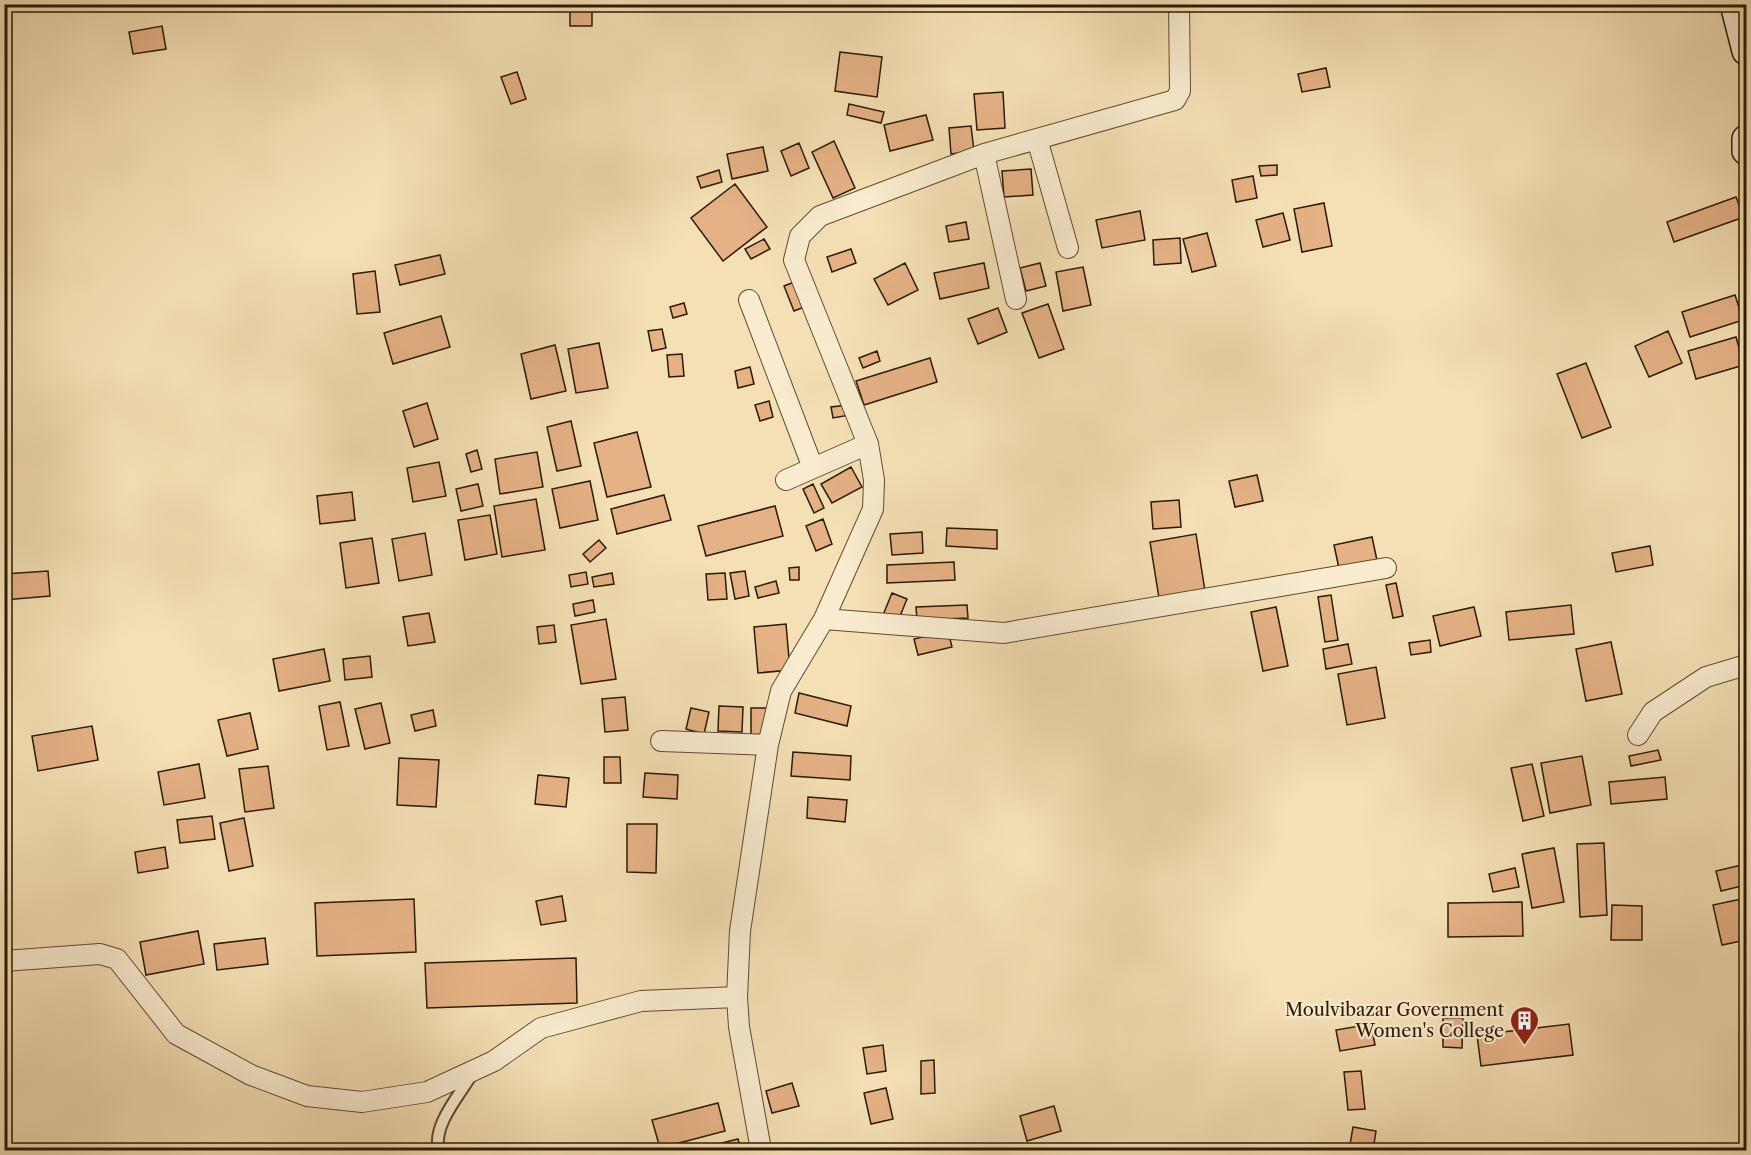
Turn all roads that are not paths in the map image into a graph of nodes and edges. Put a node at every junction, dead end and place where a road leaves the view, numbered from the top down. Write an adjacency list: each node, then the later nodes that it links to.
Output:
1 (1179, 4): 4 (street)
2 (1734, 4): 3 (street)
3 (1746, 51)
4 (1037, 139): 7 (street); 8 (street)
5 (1746, 139): 6 (street)
6 (1746, 151)
7 (984, 154): 9 (street); 11 (street)
8 (1068, 248)
9 (1016, 299)
10 (748, 300): 12 (street)
11 (868, 444): 12 (street); 15 (street)
12 (813, 468): 13 (street)
13 (786, 480)
14 (1386, 568): 15 (street)
15 (824, 619): 19 (street)
16 (1746, 665): 17 (street)
17 (1638, 735)
18 (661, 741): 19 (street)
19 (768, 745): 21 (street)
20 (4, 961): 22 (street)
21 (736, 997): 22 (street); 24 (street)
22 (475, 1069): 23 (lane)
23 (439, 1150)
24 (761, 1150)

